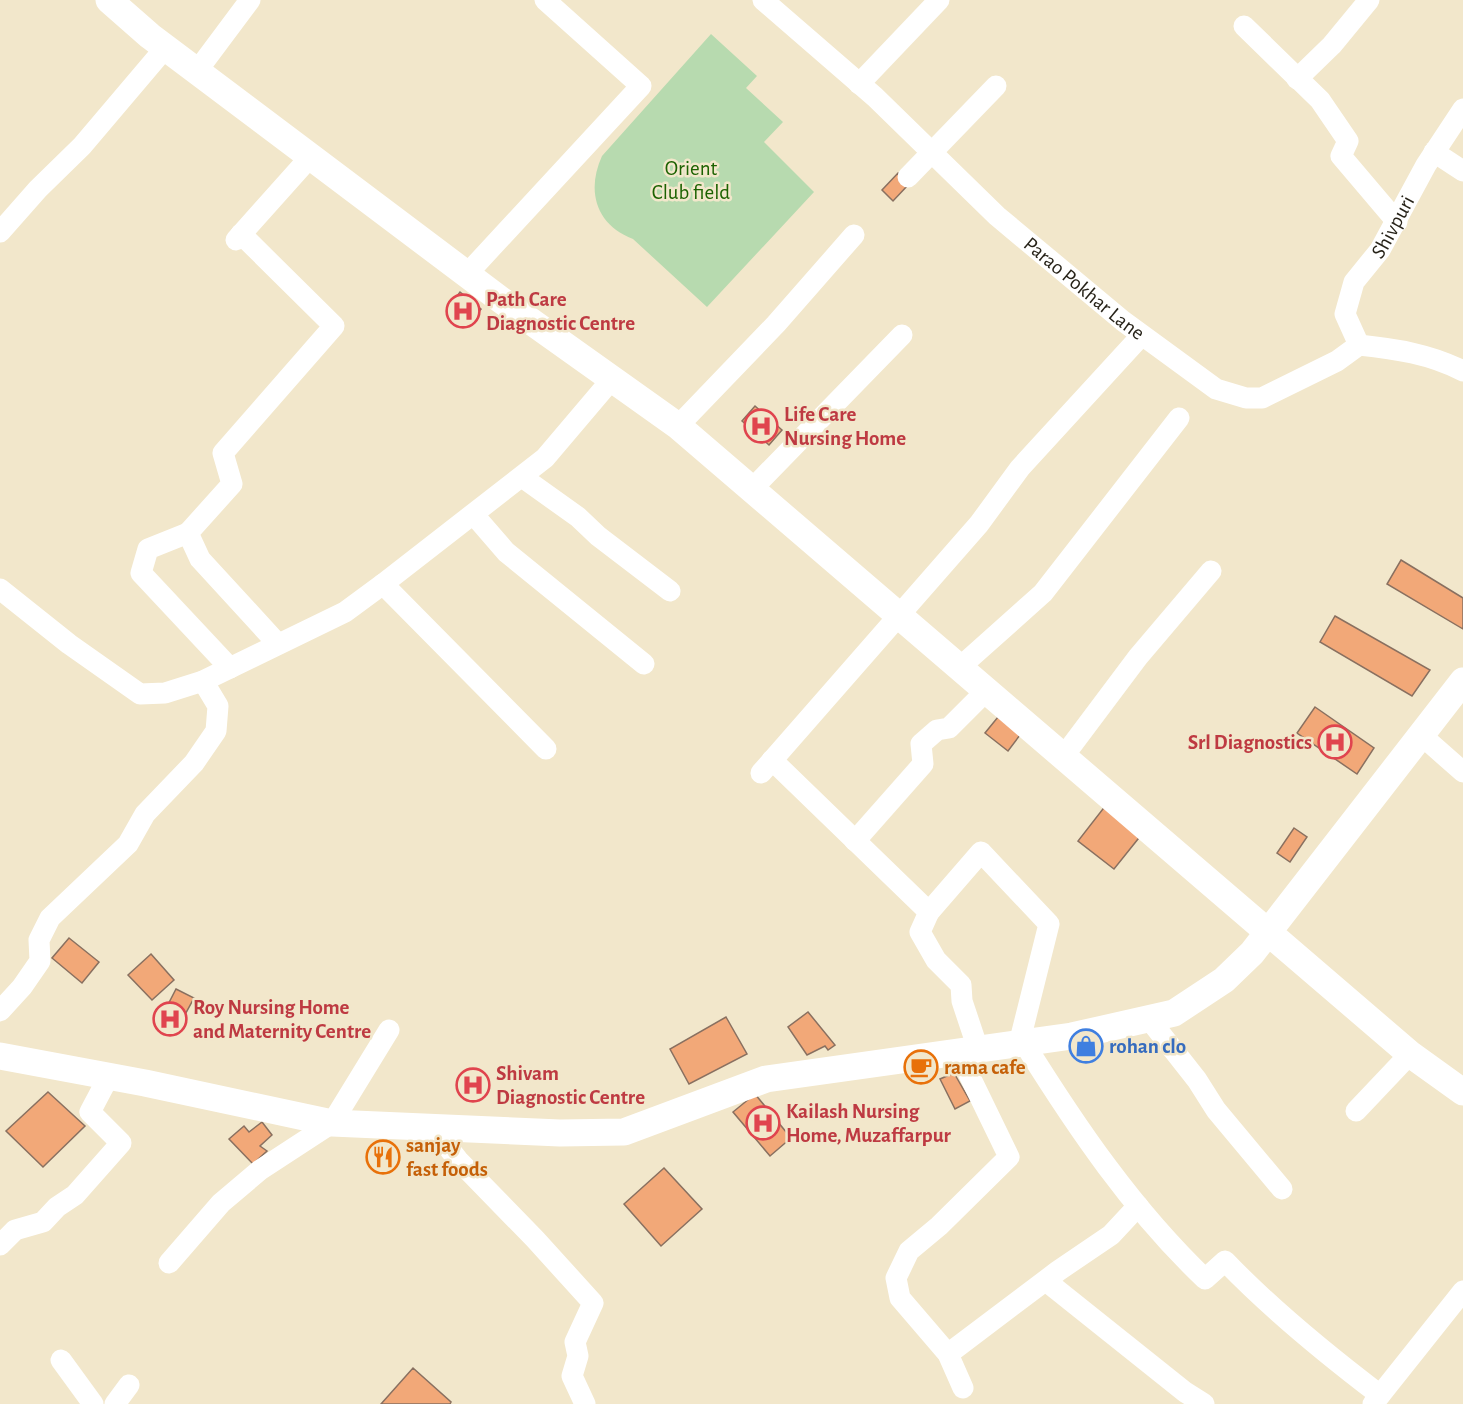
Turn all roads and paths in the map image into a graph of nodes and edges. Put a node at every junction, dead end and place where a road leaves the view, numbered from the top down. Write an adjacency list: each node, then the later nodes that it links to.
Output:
1 (95, 0): 10 (street)
2 (110, 0): 10 (main road)
3 (128, 0): 10 (street)
4 (250, 0): 10 (street)
5 (544, 0): 23 (street)
6 (763, 0): 12 (street, Parao Pokhar Lane)
7 (939, 0): 12 (street)
8 (1369, 0): 11 (street)
9 (1244, 26): 11 (street)
10 (179, 61): 17 (main road); 21 (street)
11 (1297, 79): 20 (street)
12 (859, 84): 15 (street, Parao Pokhar Lane)
13 (996, 86): 15 (street)
14 (1463, 109): 16 (street, Shivpuri)
15 (930, 152): 19 (street); 25 (street, Parao Pokhar Lane)
16 (1434, 152): 18 (street); 20 (street, Shivpuri)
17 (311, 156): 23 (main road); 34 (street)
18 (1463, 171)
19 (908, 177)
20 (1397, 222): 26 (street, Shivpuri)
21 (0, 232)
22 (854, 236): 30 (street)
23 (467, 274): 28 (main road)
24 (902, 335): 32 (street)
25 (1141, 336): 26 (street, Parao Pokhar Lane); 39 (street)
26 (1359, 345): 27 (street)
27 (1463, 371)
28 (612, 379): 30 (main road); 31 (street)
29 (1179, 418): 43 (street)
30 (678, 426): 32 (main road)
31 (522, 477): 33 (street); 38 (street)
32 (751, 490): 39 (main road)
33 (474, 515): 36 (street); 41 (street)
34 (188, 533): 40 (street); 42 (street)
35 (1211, 571): 49 (street)
36 (383, 584): 40 (street); 48 (street)
37 (0, 589): 44 (street)
38 (670, 591)
39 (898, 616): 43 (main road); 51 (street)
40 (278, 644): 42 (street)
41 (644, 664)
42 (230, 668): 44 (street)
43 (959, 668): 46 (main road)
44 (203, 681): 54 (street)
45 (1463, 681): 47 (main road)
46 (986, 691): 49 (main road); 51 (street)
47 (1420, 734): 50 (street); 53 (main road)
48 (546, 749)
49 (1063, 757): 53 (main road)
50 (1463, 772)
51 (855, 841): 52 (street)
52 (928, 912): 57 (street); 58 (street)
53 (1268, 933): 55 (main road); 59 (main road)
54 (0, 1011)
55 (1149, 1019): 57 (main road); 66 (street)
56 (389, 1030): 64 (street)
57 (1022, 1043): 58 (main road); 67 (street)
58 (968, 1051): 65 (main road); 72 (street)
59 (1410, 1054): 62 (main road); 63 (street)
60 (0, 1056): 61 (main road)
61 (109, 1076): 64 (main road); 68 (street)
62 (1463, 1092)
63 (1356, 1111)
64 (332, 1123): 65 (main road); 69 (street)
65 (433, 1128): 79 (street)
66 (1282, 1189)
67 (1138, 1206): 70 (street); 76 (street)
68 (0, 1245)
69 (169, 1263)
70 (1046, 1281): 72 (street); 80 (street)
71 (1463, 1291): 76 (street)
72 (948, 1354): 75 (street)
73 (61, 1360): 77 (street)
74 (129, 1385): 78 (street)
75 (963, 1388)
76 (1376, 1400)
77 (93, 1404)
78 (115, 1404)
79 (585, 1404)
80 (1204, 1404)

